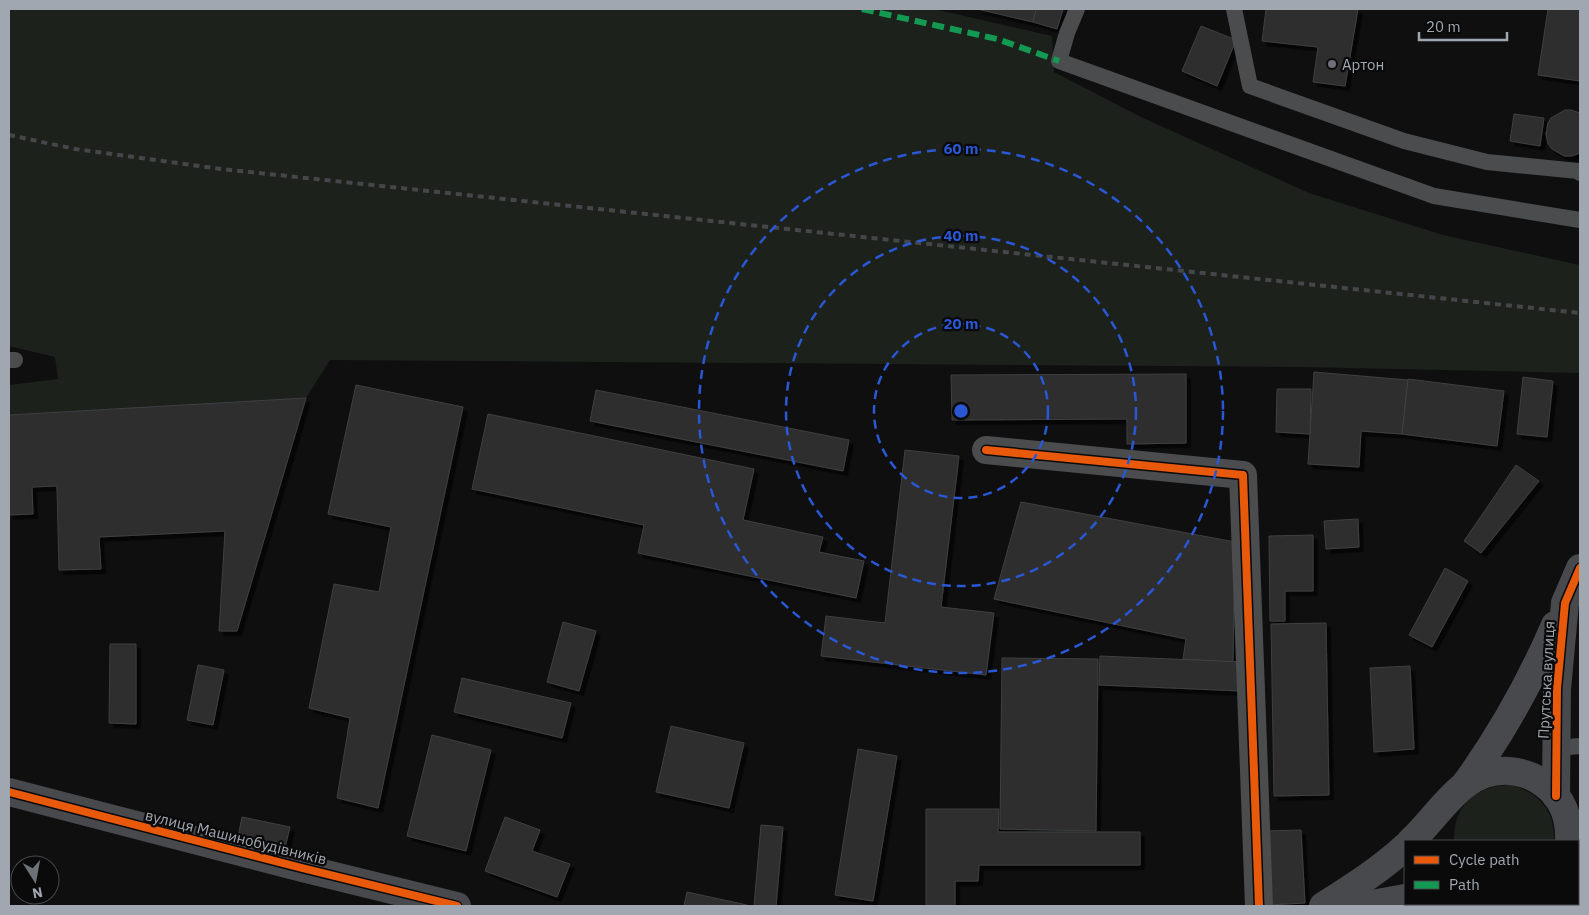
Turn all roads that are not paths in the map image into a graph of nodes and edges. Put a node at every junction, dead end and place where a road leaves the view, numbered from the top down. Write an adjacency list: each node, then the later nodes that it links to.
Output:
1 (1077, 9): 4 (lane)
2 (1234, 9): 3 (lane)
3 (1580, 172)
4 (1580, 220)
5 (986, 450): 18 (street)
6 (1580, 568): 7 (street, Прутська вулиця)
7 (1565, 603): 8 (street, Прутська вулиця); 9 (street)
8 (1568, 747): 11 (street, Прутська вулиця)
9 (1460, 789): 11 (street); 12 (street); 13 (street)
10 (9, 792): 17 (street, вулиця Машинобудівників)
11 (1565, 802): 14 (street)
12 (1412, 840)
13 (1439, 840)
14 (1569, 840)
15 (1404, 848): 19 (street)
16 (1404, 898): 20 (street)
17 (457, 906)
18 (1258, 906)
19 (1323, 906)
20 (1361, 906)

